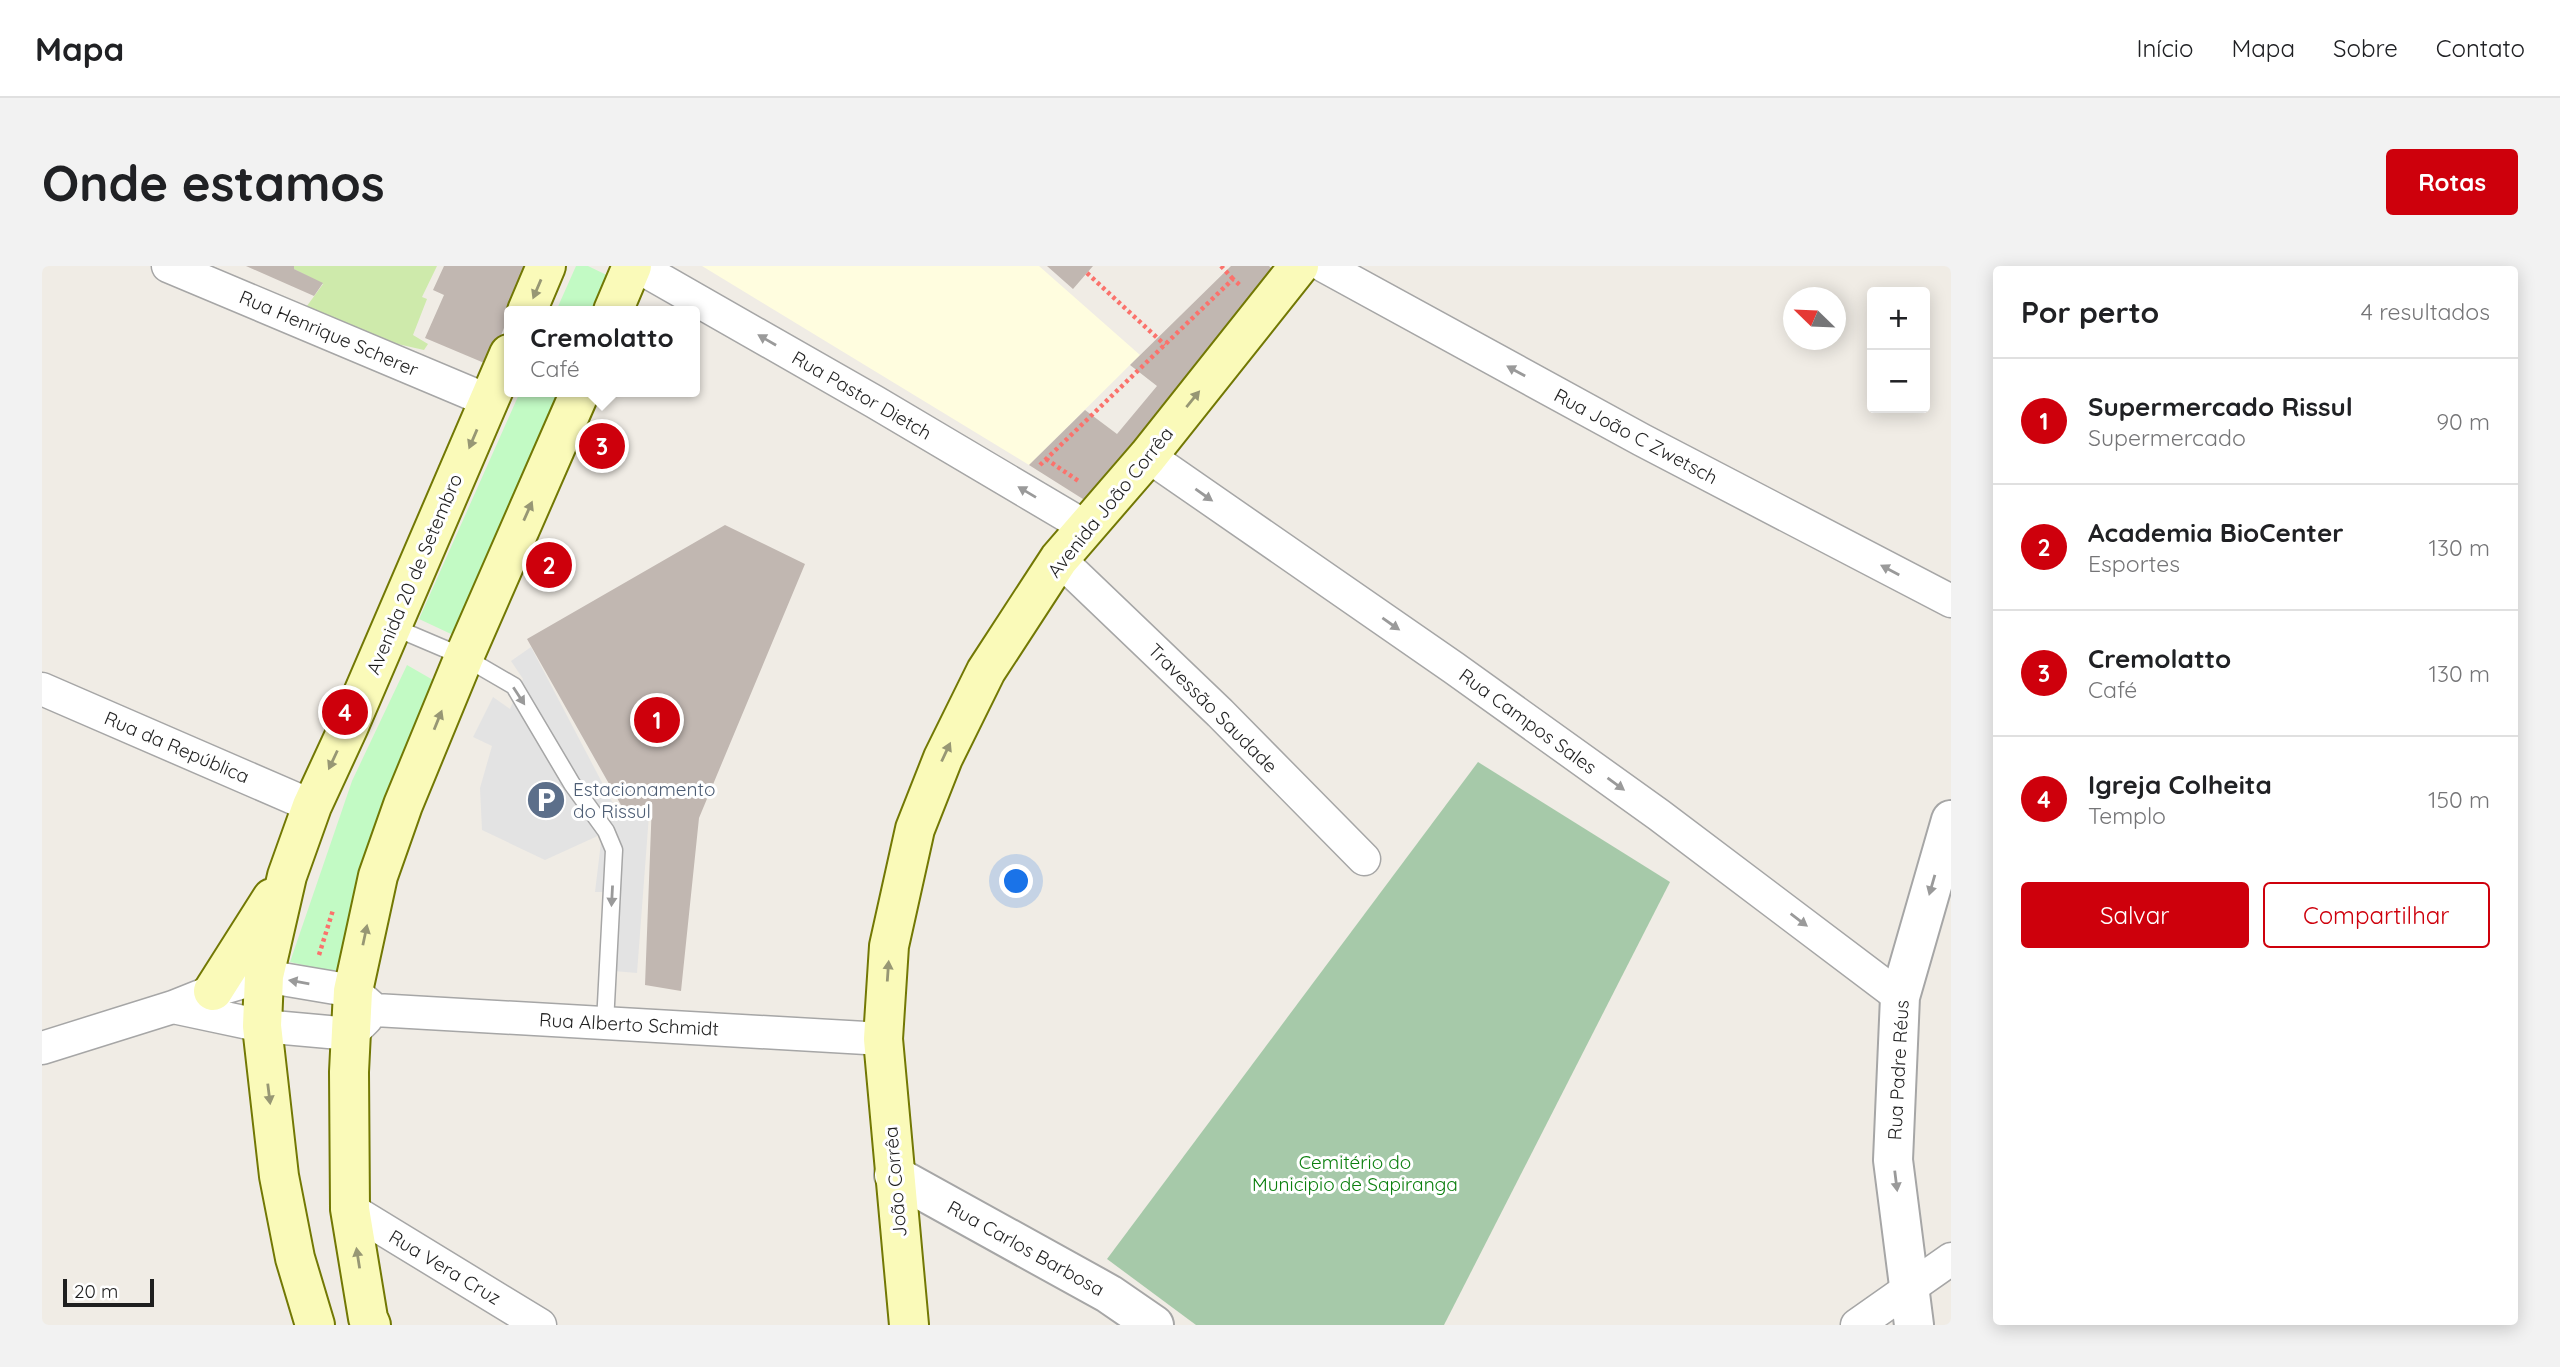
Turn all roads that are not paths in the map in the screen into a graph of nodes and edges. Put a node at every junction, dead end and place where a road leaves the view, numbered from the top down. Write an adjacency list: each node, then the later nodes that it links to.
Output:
1 (168, 266): 10 (street, Rua Henrique Scherer)
2 (546, 266): 6 (main road, one-way to 6)
3 (634, 266): 7 (main road); 12 (street, Rua Pastor Dietch, one-way to 3)
4 (1299, 266): 11 (main road, Avenida João Corrêa, one-way to 4)
5 (1324, 266): 14 (street, Rua João C Zwetsch, one-way to 5)
6 (529, 306)
7 (615, 306)
8 (504, 366): 10 (main road, Avenida 20 de Setembro)
9 (578, 397): 16 (main road, one-way to 9)
10 (489, 401): 15 (main road, Avenida 20 de Setembro, one-way to 15)
11 (1147, 456): 12 (main road, Avenida João Corrêa); 24 (street, Rua Campos Sales, one-way to 24)
12 (1097, 513): 13 (main road, Avenida João Corrêa)
13 (1059, 559): 20 (street, Travessão Saudade); 29 (main road, Avenida João Corrêa, one-way to 13)
14 (1951, 601)
15 (391, 626): 16 (lane); 18 (main road, Avenida 20 de Setembro, one-way to 18)
16 (464, 657): 26 (main road, one-way to 16); 27 (lane, one-way to 27)
17 (42, 689): 18 (street, Rua da República)
18 (312, 806): 21 (main road, Avenida 20 de Setembro)
19 (1951, 820): 24 (street, Rua Padre Réus, one-way to 24)
20 (1364, 859)
21 (287, 876): 22 (main road, Avenida 20 de Setembro); 23 (main road)
22 (264, 976): 23 (street, Rua Alberto Schmidt); 26 (street, Rua Alberto Schmidt, one-way to 22); 28 (main road, Avenida 20 de Setembro)
23 (213, 991): 25 (street, Rua Alberto Schmidt)
24 (1900, 996): 34 (street, Rua Padre Réus, one-way to 34)
25 (173, 1007): 28 (street, Rua Alberto Schmidt); 30 (street, Rua Alberto Schmidt)
26 (360, 1012): 27 (street, Rua Alberto Schmidt); 28 (street, Rua Alberto Schmidt); 32 (main road)
27 (605, 1023): 29 (street, Rua Alberto Schmidt)
28 (262, 1026): 36 (main road, Avenida 20 de Setembro, one-way to 36)
29 (883, 1039): 31 (main road, João Corrêa)
30 (42, 1048)
31 (894, 1175): 38 (main road, João Corrêa); 39 (street, Rua Carlos Barbosa)
32 (350, 1209): 35 (main road, one-way to 32); 37 (street, Rua Vera Cruz)
33 (1951, 1259): 34 (street)
34 (1912, 1307): 40 (street)
35 (363, 1322)
36 (315, 1325)
37 (540, 1325)
38 (909, 1325)
39 (1154, 1325)
40 (1857, 1325)

